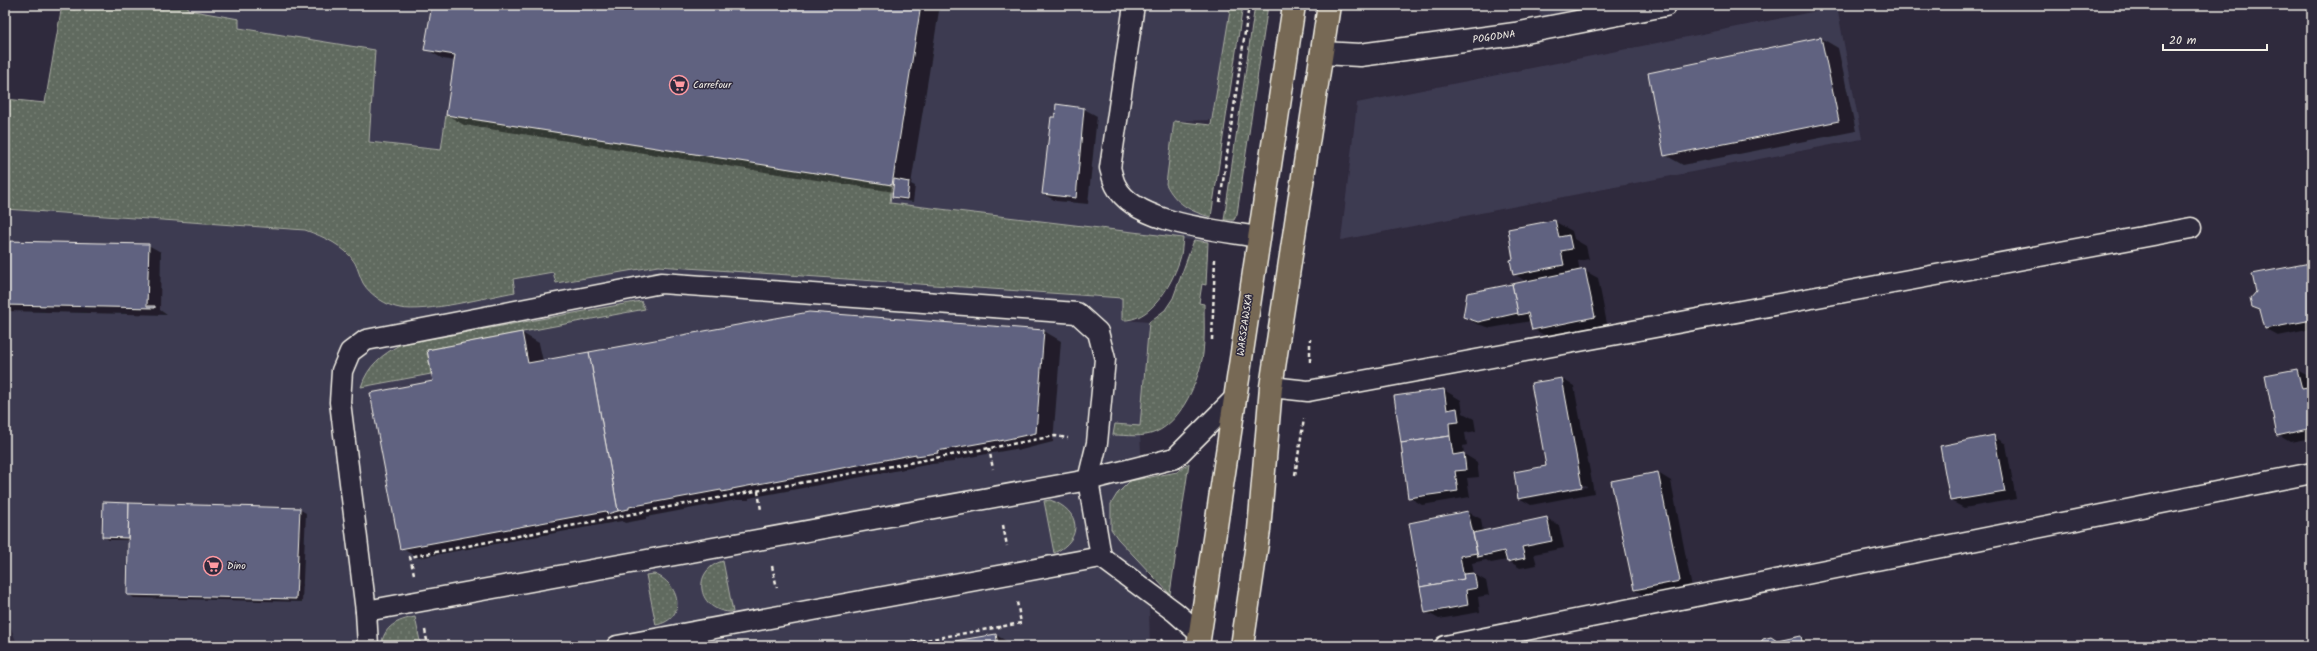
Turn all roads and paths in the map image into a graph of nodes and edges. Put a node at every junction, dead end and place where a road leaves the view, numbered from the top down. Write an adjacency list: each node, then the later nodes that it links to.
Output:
1 (1134, 5): 8 (lane)
2 (1249, 5): 8 (path)
3 (1294, 5): 9 (main road, WARSZAWSKA)
4 (1329, 5): 6 (main road)
5 (1665, 5): 6 (street, POGODNA)
6 (1322, 53): 12 (main road)
7 (2190, 228): 13 (lane)
8 (1216, 229): 9 (lane); 11 (path)
9 (1258, 237): 14 (main road, WARSZAWSKA)
10 (1309, 332): 13 (path)
11 (1212, 347)
12 (1271, 387): 13 (lane); 27 (main road)
13 (1308, 391): 18 (path)
14 (1235, 398): 17 (lane); 23 (main road, WARSZAWSKA)
15 (989, 448): 19 (path)
16 (2312, 473): 28 (lane)
17 (1088, 480): 20 (lane); 21 (lane); 21 (lane)
18 (1294, 481)
19 (410, 557)
20 (1101, 557): 23 (lane); 25 (lane)
21 (366, 611): 24 (lane)
22 (1020, 623): 26 (path)
23 (1199, 640)
24 (368, 646)
25 (617, 646)
26 (893, 646)
27 (1242, 646)
28 (1444, 646)

